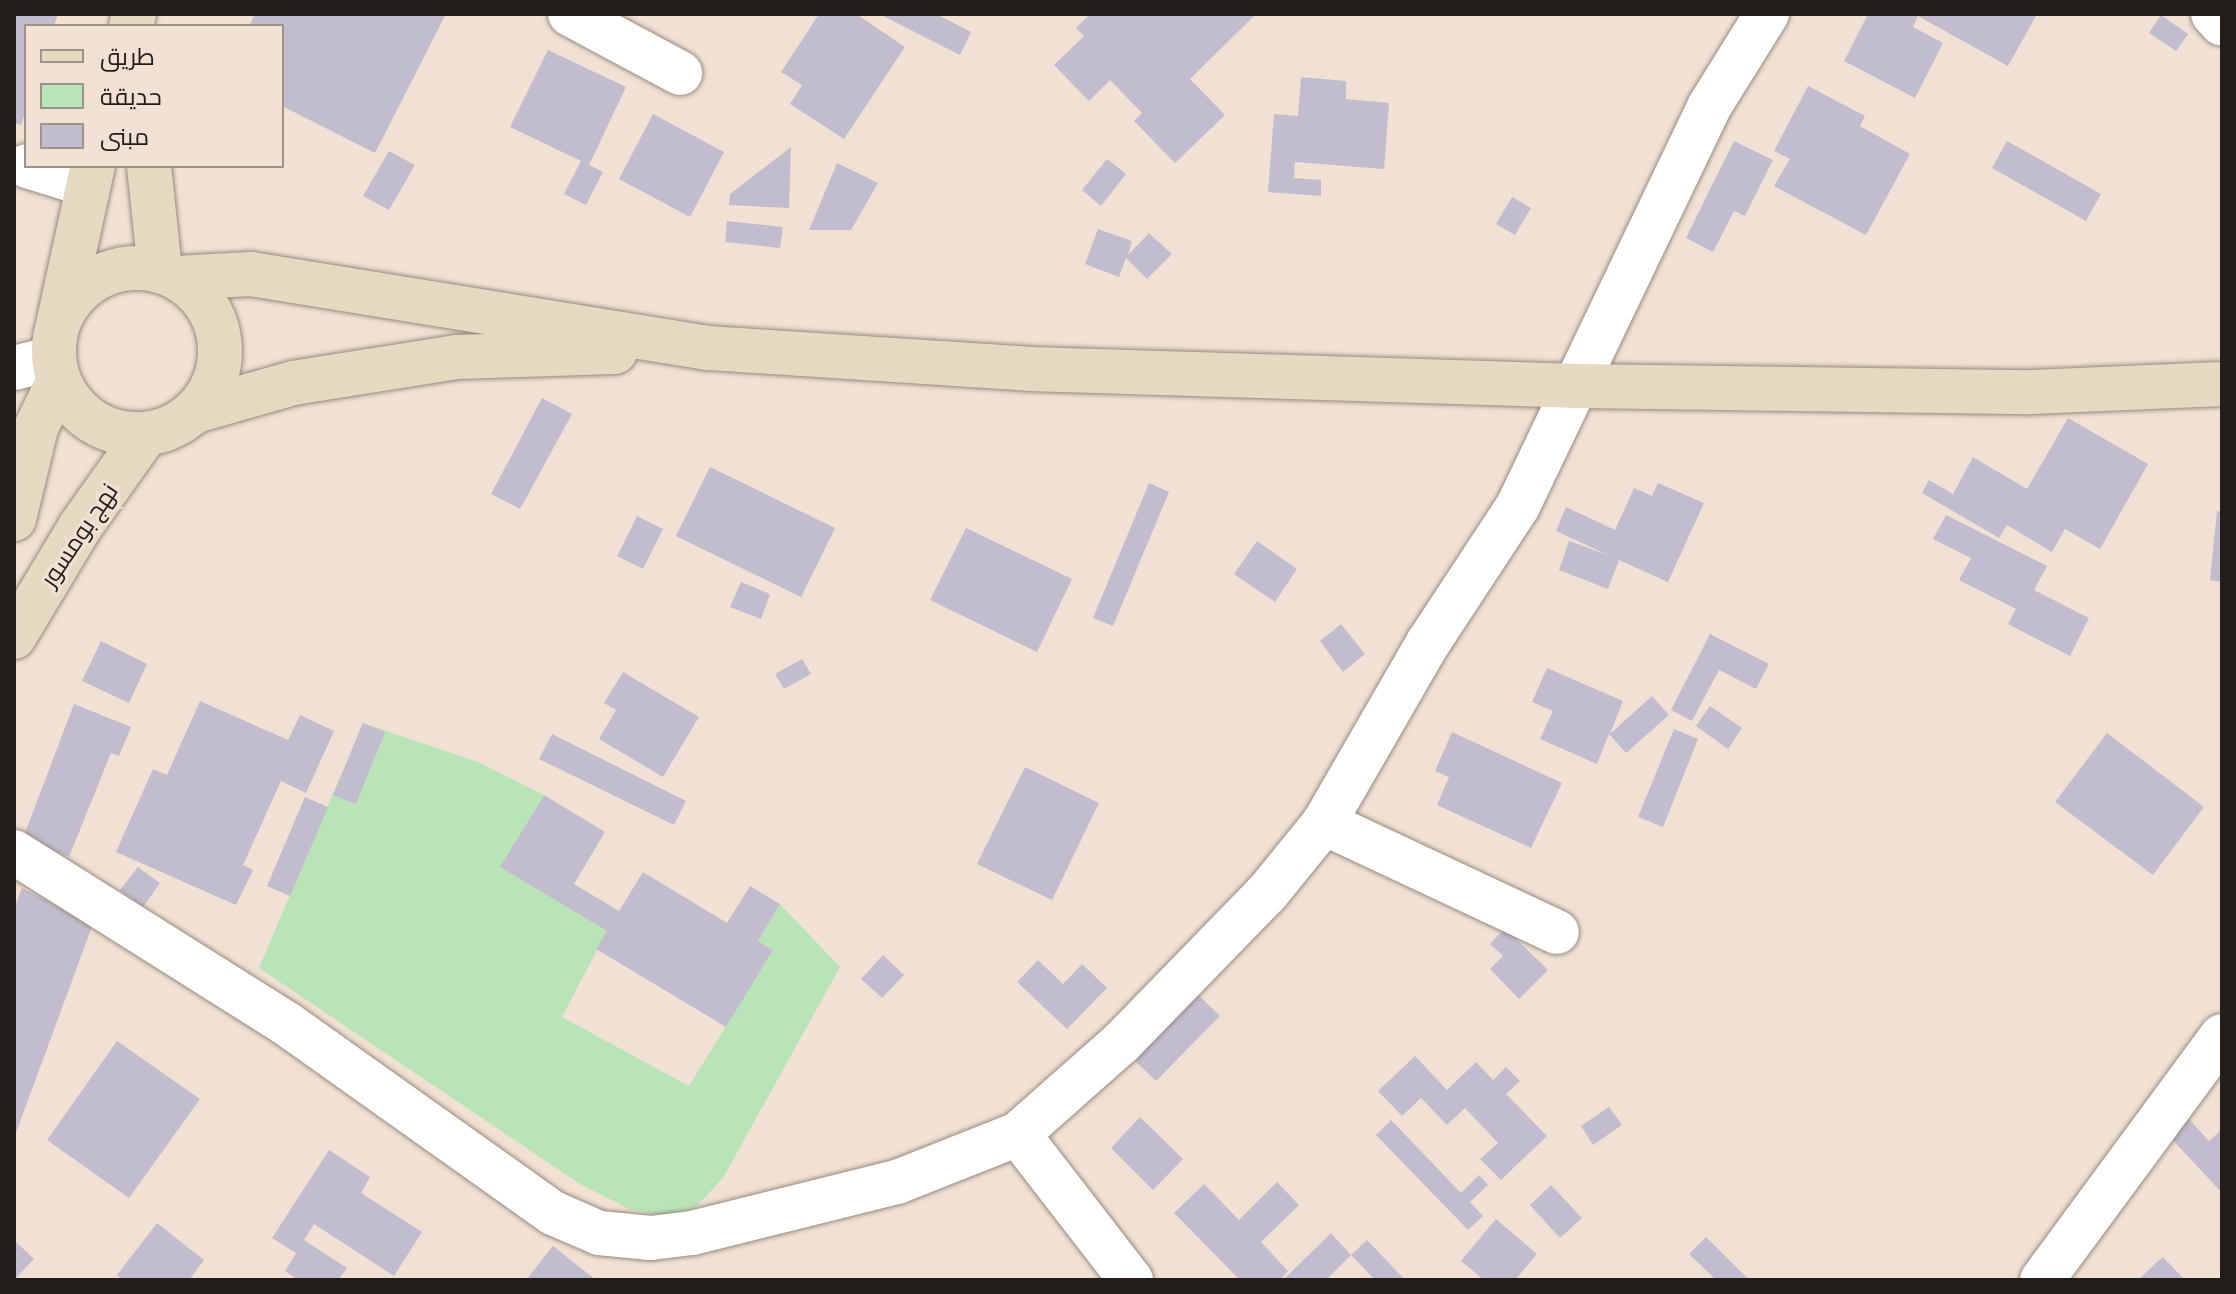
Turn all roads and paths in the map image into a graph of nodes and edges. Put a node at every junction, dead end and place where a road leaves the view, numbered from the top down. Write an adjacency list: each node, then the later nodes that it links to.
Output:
1 (570, 14): 5 (street)
2 (1767, 14): 13 (street)
3 (2213, 14): 4 (street)
4 (2222, 24)
5 (680, 73)
6 (41, 168): 8 (street)
7 (149, 168): 9 (main road)
8 (91, 175): 11 (main road)
9 (168, 274): 10 (main road); 11 (main road); 14 (main road)
10 (709, 348): 13 (main road); 14 (main road)
11 (46, 356): 15 (main road); 16 (main road)
12 (2222, 384): 13 (main road)
13 (1579, 386): 18 (street)
14 (195, 411): 15 (main road)
15 (146, 434): 17 (main road, نهج بومسور)
16 (14, 519)
17 (14, 637)
18 (1324, 823): 20 (street); 22 (street)
19 (14, 852): 22 (street)
20 (1557, 932)
21 (2222, 1036): 24 (street)
22 (1018, 1134): 23 (street)
23 (1131, 1280)
24 (2042, 1280)

